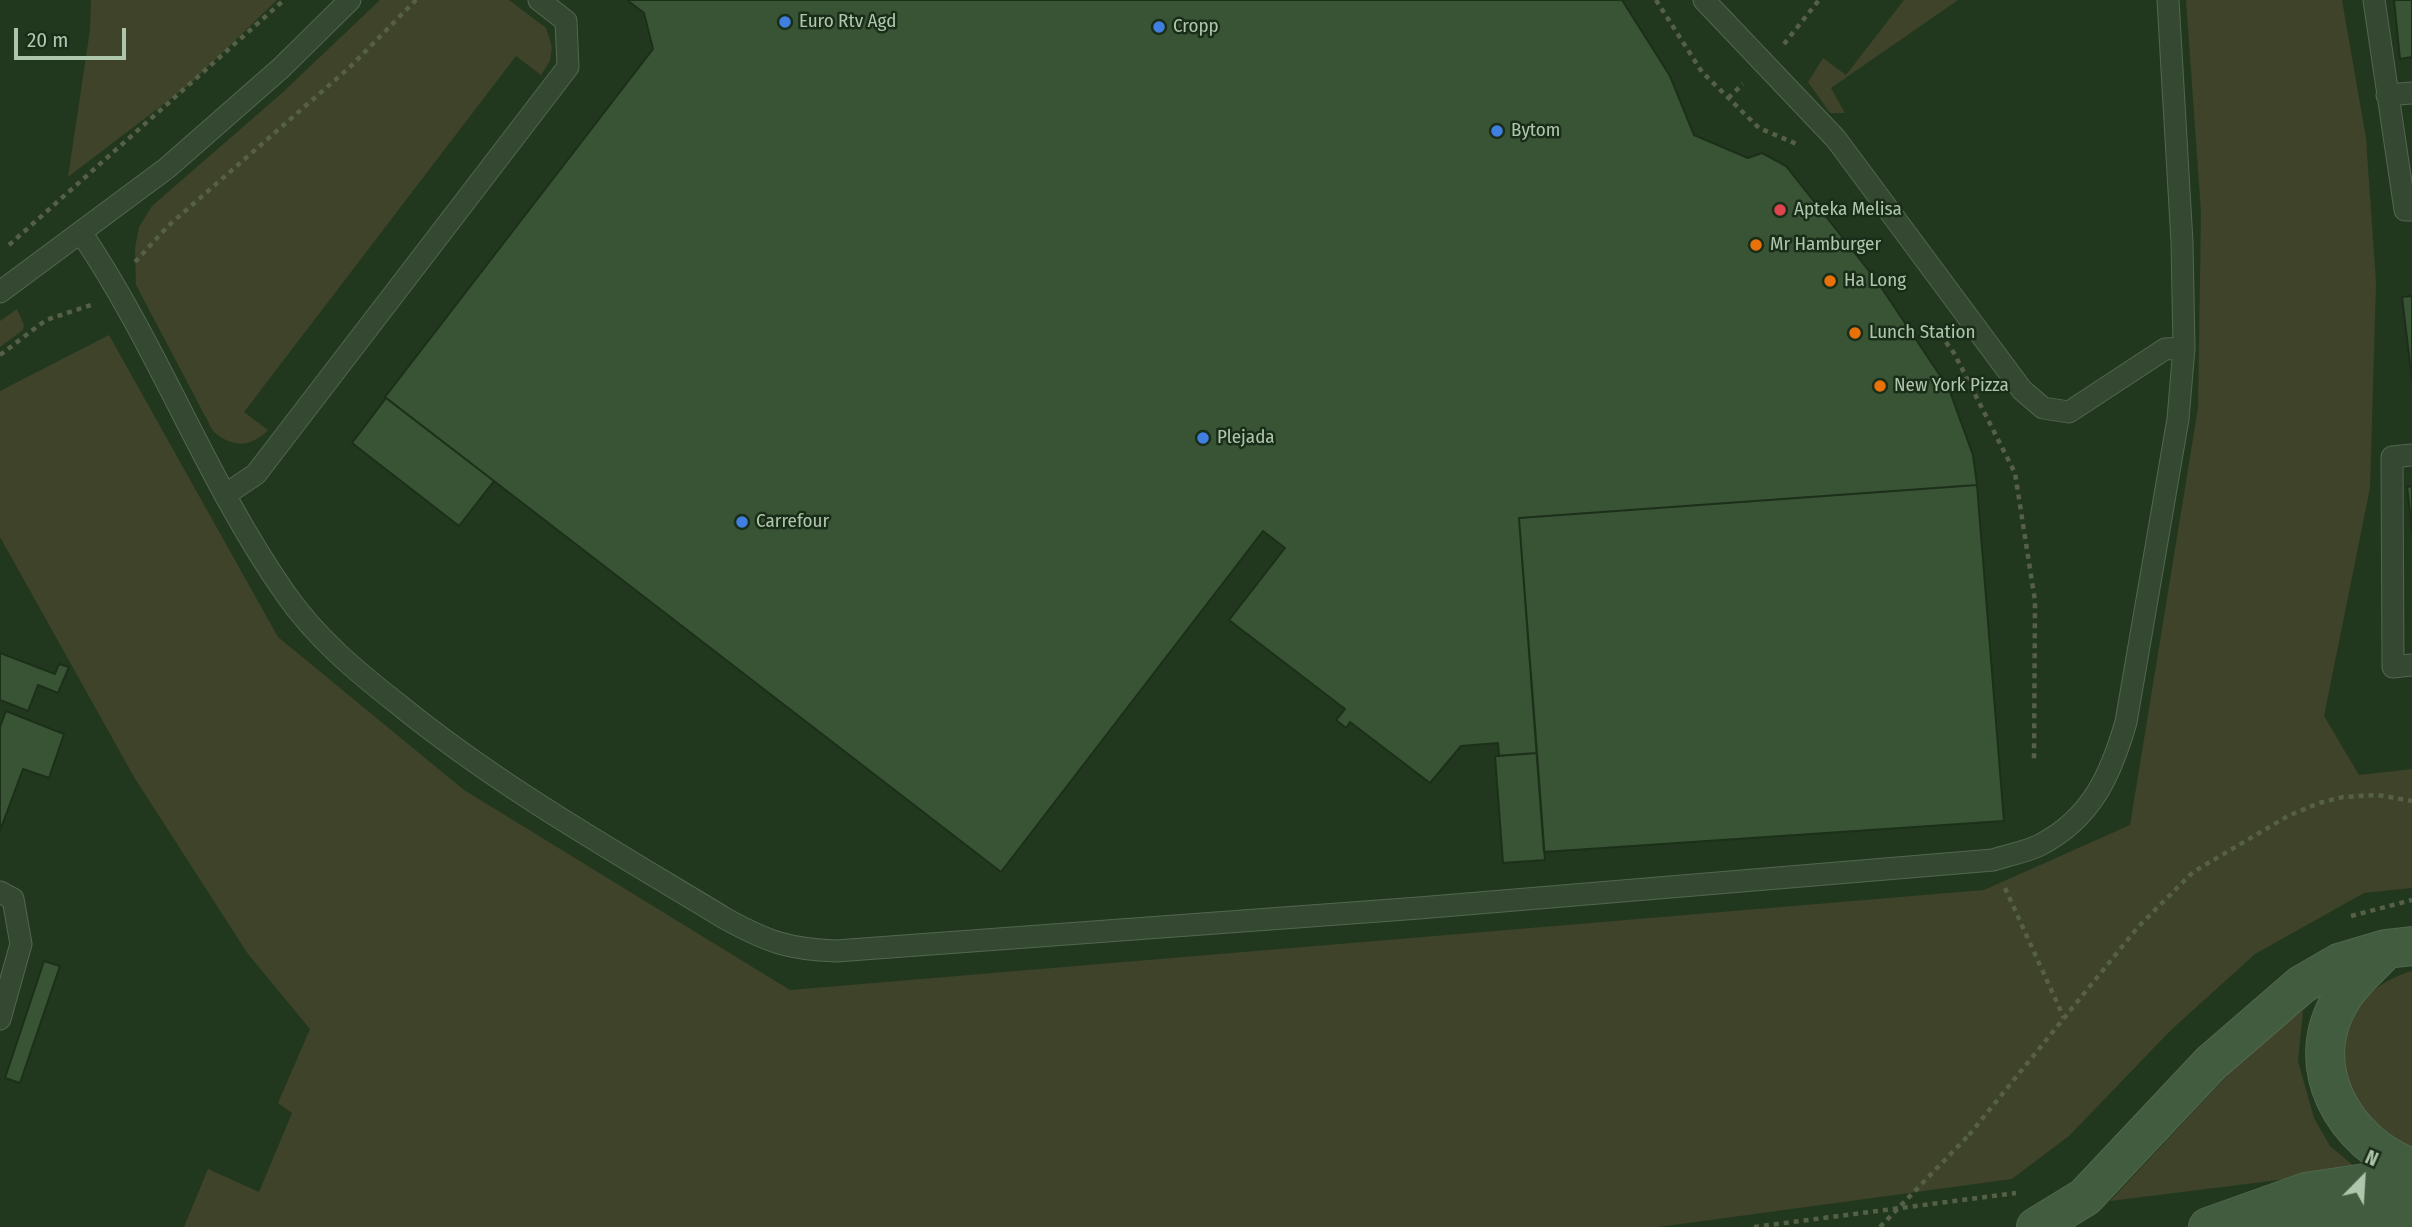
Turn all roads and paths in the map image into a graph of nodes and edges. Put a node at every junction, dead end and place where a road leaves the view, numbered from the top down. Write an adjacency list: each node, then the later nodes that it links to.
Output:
1 (284, 0): 14 (path)
2 (351, 0): 13 (lane)
3 (416, 0): 15 (path)
4 (539, 0): 21 (lane)
5 (1657, 0): 11 (path)
6 (1704, 0): 18 (lane)
7 (2168, 0): 18 (lane)
8 (2374, 0): 10 (lane)
9 (2412, 93): 10 (lane)
10 (2387, 95): 12 (lane)
11 (1801, 146)
12 (2412, 210)
13 (82, 234): 15 (lane); 16 (lane)
14 (0, 252)
15 (116, 284): 19 (path); 21 (lane)
16 (0, 292)
17 (1938, 331): 23 (path)
18 (2185, 348): 25 (lane)
19 (0, 355)
20 (2412, 455): 22 (lane)
21 (225, 495): 25 (lane)
22 (2412, 665)
23 (2034, 761)
24 (2412, 801): 30 (path)
25 (1993, 860): 30 (path)
26 (0, 892): 31 (lane)
27 (2412, 900): 28 (path)
28 (2347, 918)
29 (2399, 947): 32 (main road); 38 (main road)
30 (2064, 1018): 37 (path, bridge)
31 (0, 1019)
32 (2412, 1168)
33 (2412, 1176): 39 (main road)
34 (2025, 1190): 36 (path)
35 (2412, 1211): 40 (main road)
36 (1754, 1227)
37 (1880, 1227)
38 (2036, 1227)
39 (2208, 1227)
40 (2276, 1227)

